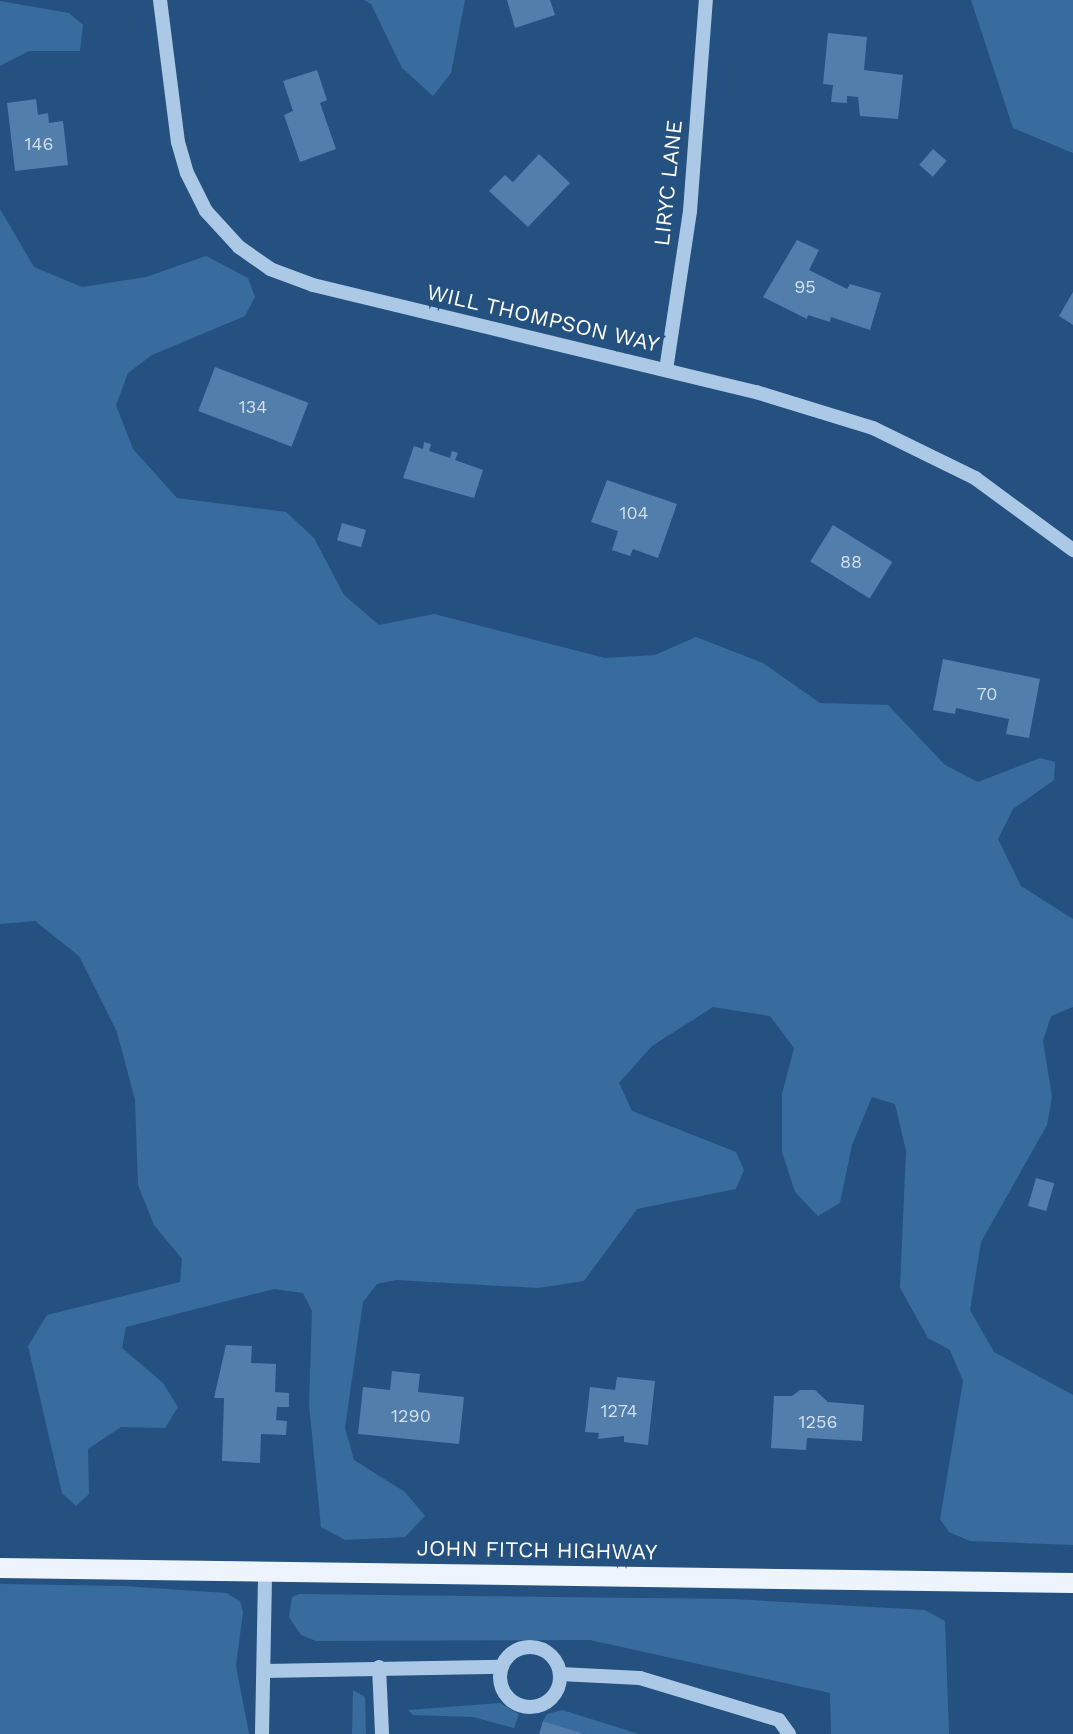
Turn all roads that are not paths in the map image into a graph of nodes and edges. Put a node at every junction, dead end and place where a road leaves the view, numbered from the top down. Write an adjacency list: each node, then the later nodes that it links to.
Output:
1 (160, 0): 3 (street, WILL THOMPSON WAY)
2 (706, 0): 3 (street, LIRYC LANE)
3 (666, 370): 4 (street, WILL THOMPSON WAY)
4 (1073, 550)
5 (0, 1568): 6 (main road, JOHN FITCH HIGHWAY)
6 (265, 1571): 7 (main road, JOHN FITCH HIGHWAY); 10 (street)
7 (1073, 1583)
8 (379, 1667): 9 (street); 10 (street); 13 (street)
9 (502, 1667): 11 (street); 11 (street)
10 (264, 1671): 12 (street)
11 (560, 1674): 14 (street)
12 (262, 1734)
13 (382, 1734)
14 (789, 1734)

